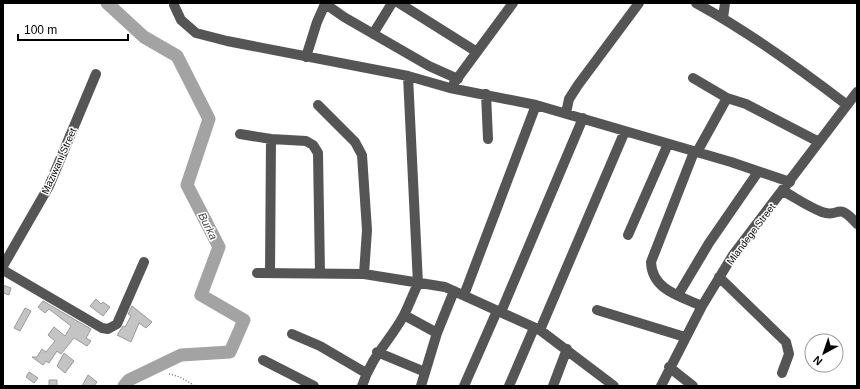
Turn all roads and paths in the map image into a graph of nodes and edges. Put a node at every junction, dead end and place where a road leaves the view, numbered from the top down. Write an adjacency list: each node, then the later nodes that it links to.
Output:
1 (324, 3): 10 (street); 12 (street)
2 (392, 3): 10 (street)
3 (398, 3): 11 (street)
4 (514, 3): 11 (street)
5 (639, 3): 24 (street)
6 (696, 3): 9 (street)
7 (725, 3): 9 (street)
8 (174, 5): 12 (street)
9 (724, 18): 23 (street)
10 (373, 34): 16 (street)
11 (477, 52): 16 (street)
12 (306, 57): 14 (street)
13 (96, 74): 39 (street, Maziwani Street)
14 (408, 76): 17 (street); 46 (street)
15 (693, 78): 20 (street)
16 (458, 79): 17 (street)
17 (450, 88): 19 (street)
18 (857, 92): 23 (street, Mlandege Street)
19 (486, 94): 22 (street); 29 (street)
20 (727, 98): 30 (street); 32 (street)
21 (318, 105): 44 (street)
22 (536, 105): 24 (street); 48 (street)
23 (847, 105): 30 (street, Mlandege Street)
24 (566, 113): 25 (street)
25 (583, 118): 26 (street); 52 (street)
26 (625, 131): 31 (street); 54 (street)
27 (240, 134): 28 (street)
28 (271, 139): 42 (street); 43 (street)
29 (488, 139)
30 (819, 142): 34 (street, Mlandege Street)
31 (668, 144): 32 (street); 37 (street)
32 (695, 152): 33 (street); 49 (street)
33 (758, 172): 34 (street); 49 (street)
34 (790, 182): 35 (street, Mlandege Street)
35 (783, 191): 36 (street); 45 (street, Mlandege Street)
36 (857, 224)
37 (628, 235)
38 (144, 262): 40 (street)
39 (3, 266)
40 (3, 270)
41 (257, 273): 42 (street)
42 (270, 273): 43 (street)
43 (320, 273): 44 (street)
44 (364, 274): 46 (street)
45 (719, 277): 50 (street, Mlandege Street); 64 (street)
46 (418, 284): 47 (street); 53 (street)
47 (454, 291): 48 (street); 55 (street)
48 (464, 295): 52 (street)
49 (678, 295): 50 (street)
50 (702, 306): 57 (street, Mlandege Street)
51 (597, 310): 57 (street)
52 (499, 311): 54 (street); 70 (street)
53 (404, 315): 55 (street); 59 (street)
54 (537, 329): 58 (street); 71 (street)
55 (437, 333): 62 (street)
56 (292, 334): 63 (street)
57 (685, 337): 61 (street, Mlandege Street)
58 (567, 349): 72 (street); 73 (street)
59 (377, 352): 62 (street); 63 (street)
60 (263, 360): 67 (street)
61 (669, 367): 74 (street, Mlandege Street); 75 (street)
62 (425, 372): 69 (street)
63 (366, 373): 68 (street)
64 (782, 373)
65 (170, 374): 66 (path)
66 (195, 386)
67 (314, 386)
68 (362, 386)
69 (421, 386)
70 (464, 386)
71 (509, 386)
72 (553, 386)
73 (614, 386)
74 (660, 386)
75 (694, 386)

